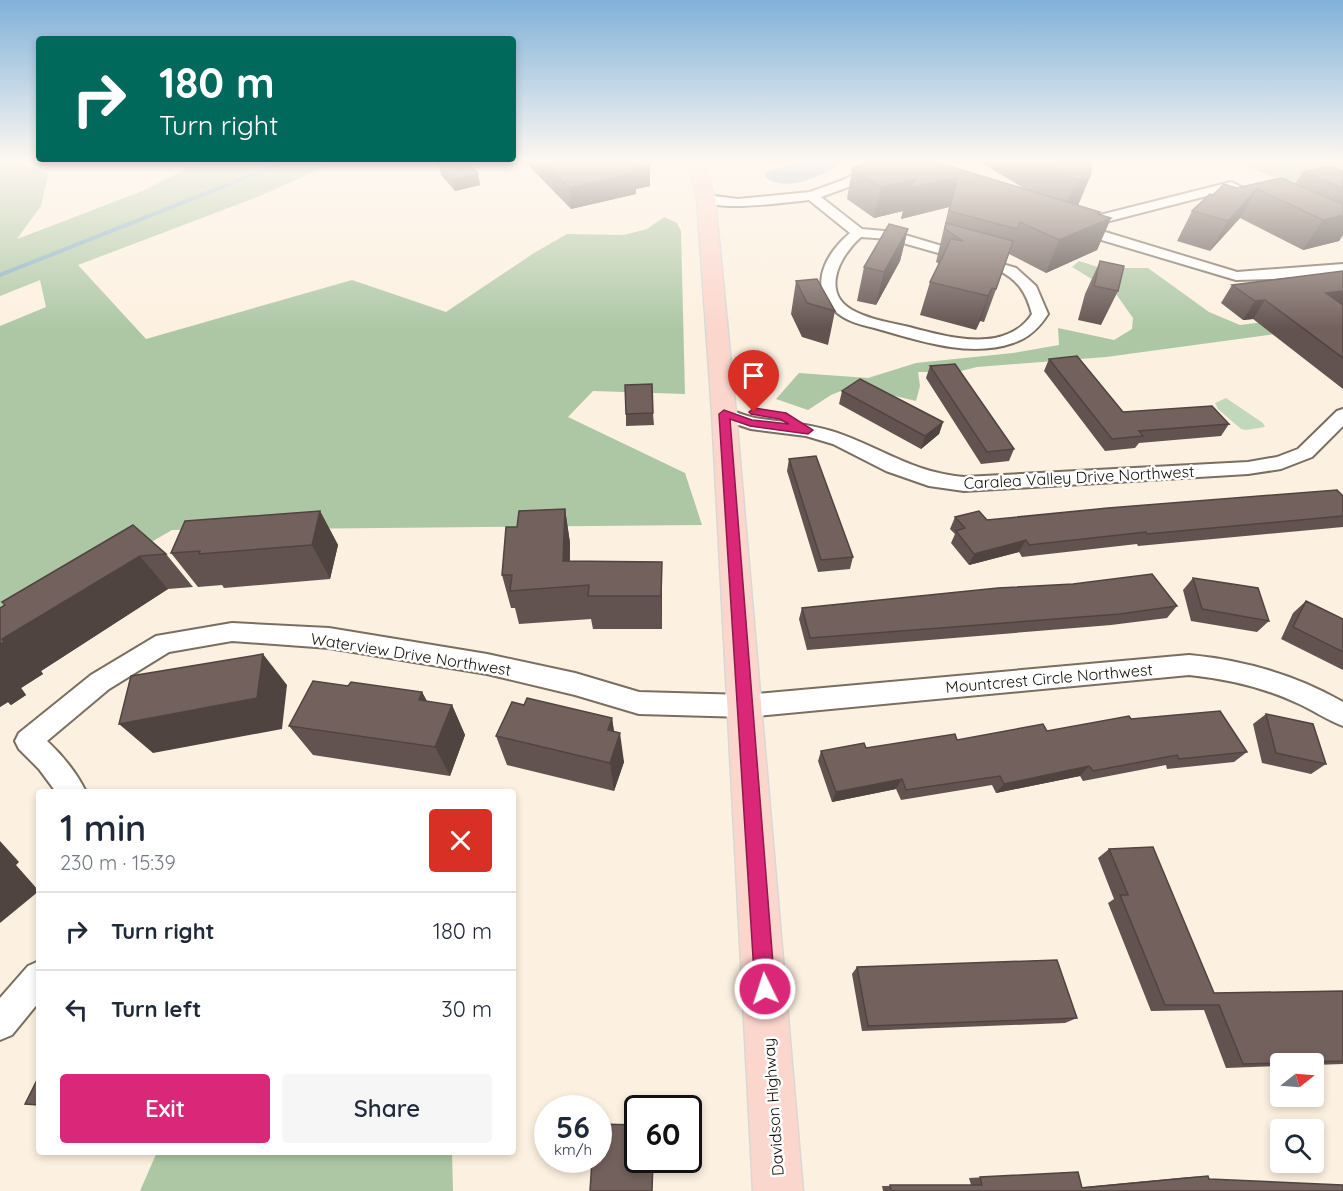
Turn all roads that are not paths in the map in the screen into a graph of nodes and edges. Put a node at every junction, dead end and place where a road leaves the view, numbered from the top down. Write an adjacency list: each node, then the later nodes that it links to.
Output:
1 (708, 218): 8 (main road, Davidson Highway)
2 (839, 218): 6 (street)
3 (1106, 218): 5 (street)
4 (1064, 224): 5 (street)
5 (1084, 230): 7 (street)
6 (858, 233): 6 (street)
7 (1343, 268)
8 (724, 414): 9 (street, Caralea Valley Drive Northwest); 10 (main road, Davidson Highway)
9 (1343, 415)
10 (746, 706): 11 (street, Mountcrest Circle Northwest); 12 (street, Waterview Drive Northwest); 15 (main road, Davidson Highway)
11 (1343, 715)
12 (70, 789)
13 (36, 981): 14 (street)
14 (0, 1023)
15 (778, 1191)

